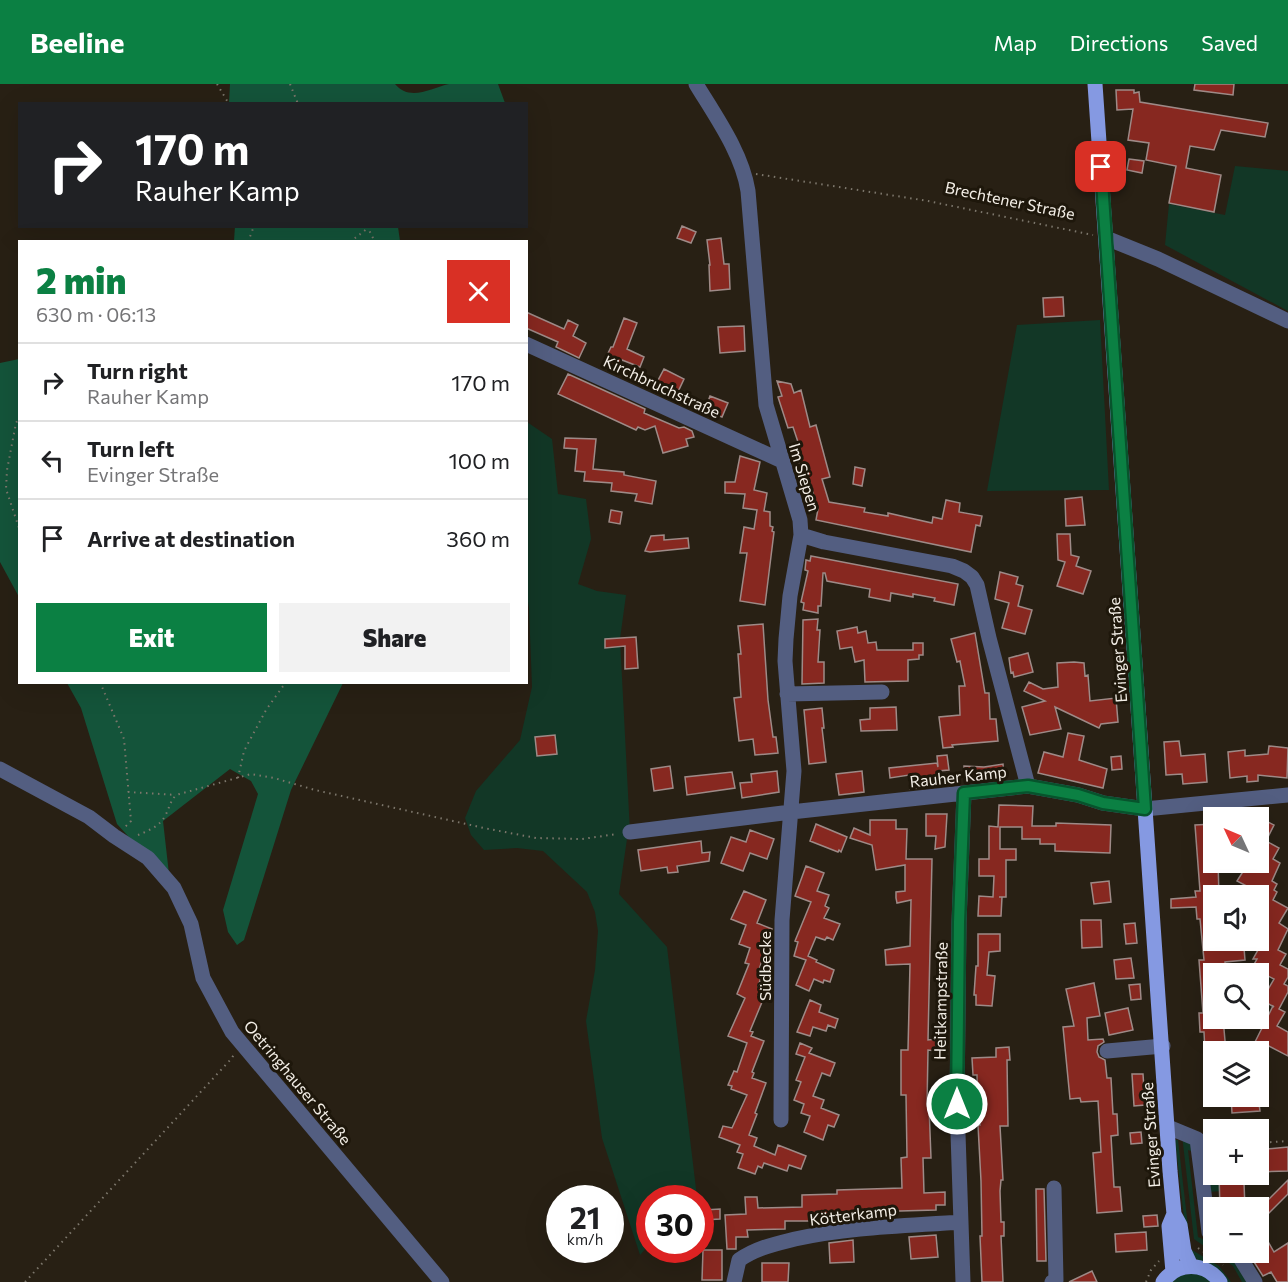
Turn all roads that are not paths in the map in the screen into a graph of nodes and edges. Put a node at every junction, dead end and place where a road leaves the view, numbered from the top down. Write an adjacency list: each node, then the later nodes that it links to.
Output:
1 (696, 84): 6 (street, Im Siepen)
2 (1095, 84): 3 (main road, Evinger Straße)
3 (1106, 238): 4 (street); 14 (main road, Evinger Straße)
4 (1288, 321)
5 (528, 346): 6 (street, Kirchbruchstraße)
6 (782, 461): 7 (street, Im Siepen)
7 (801, 535): 9 (street, Südbecke); 11 (street, Im Siepen)
8 (882, 692): 9 (street)
9 (787, 694): 15 (street, Südbecke)
10 (0, 769): 28 (street, Oetringhauser Straße)
11 (1028, 786): 12 (street, Rauher Kamp); 14 (street, Rauher Kamp)
12 (964, 793): 15 (street, Rauher Kamp); 24 (street, Heitkampstraße)
13 (1288, 795): 14 (street, Rauher Kamp)
14 (1145, 809): 17 (main road, Evinger Straße)
15 (791, 812): 16 (street, Rauher Kamp); 19 (street, Südbecke)
16 (630, 832)
17 (1163, 1046): 18 (street); 20 (main road, Evinger Straße)
18 (1107, 1052)
19 (781, 1120)
20 (1168, 1127): 22 (street); 23 (main road, Evinger Straße)
21 (1054, 1188): 31 (street)
22 (1204, 1197)
23 (1174, 1214): 26 (main road, Evinger Straße); 27 (main road, Evinger Straße)
24 (962, 1222): 29 (street, Kötterkamp); 30 (street, Heitkampstraße)
25 (1243, 1263): 33 (street)
26 (1191, 1266): 27 (main road); 32 (main road)
27 (1168, 1277)
28 (442, 1282)
29 (734, 1282)
30 (963, 1282)
31 (1052, 1282)
32 (1220, 1282)
33 (1255, 1282)

